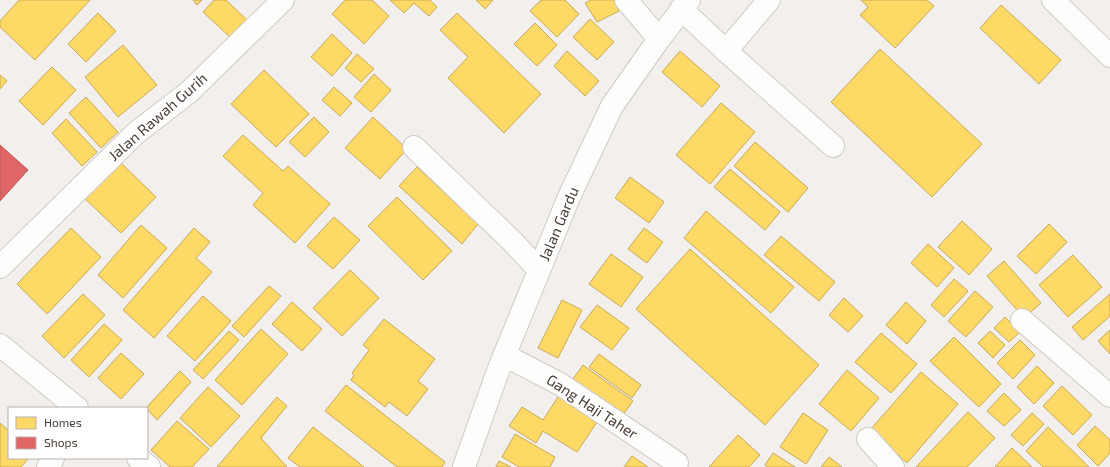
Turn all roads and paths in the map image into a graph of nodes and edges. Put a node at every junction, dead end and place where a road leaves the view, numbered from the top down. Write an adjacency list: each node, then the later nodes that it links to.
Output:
1 (282, 0): 11 (street, Jalan Rawah Gurih)
2 (626, 0): 6 (street)
3 (769, 0): 7 (street)
4 (1053, 0): 8 (street)
5 (685, 4): 6 (street, Jalan Gardu); 7 (street)
6 (659, 39): 12 (street, Jalan Gardu)
7 (726, 51): 9 (street)
8 (1110, 56)
9 (833, 146)
10 (414, 147): 12 (street)
11 (0, 266)
12 (539, 270): 15 (street, Jalan Gardu)
13 (1022, 320): 16 (street)
14 (0, 345): 17 (street)
15 (504, 355): 19 (street, Gang Haji Taher); 20 (street, Jalan Gardu)
16 (1110, 396)
17 (76, 407)
18 (868, 439): 21 (street)
19 (677, 463)
20 (464, 467)
21 (894, 467)

